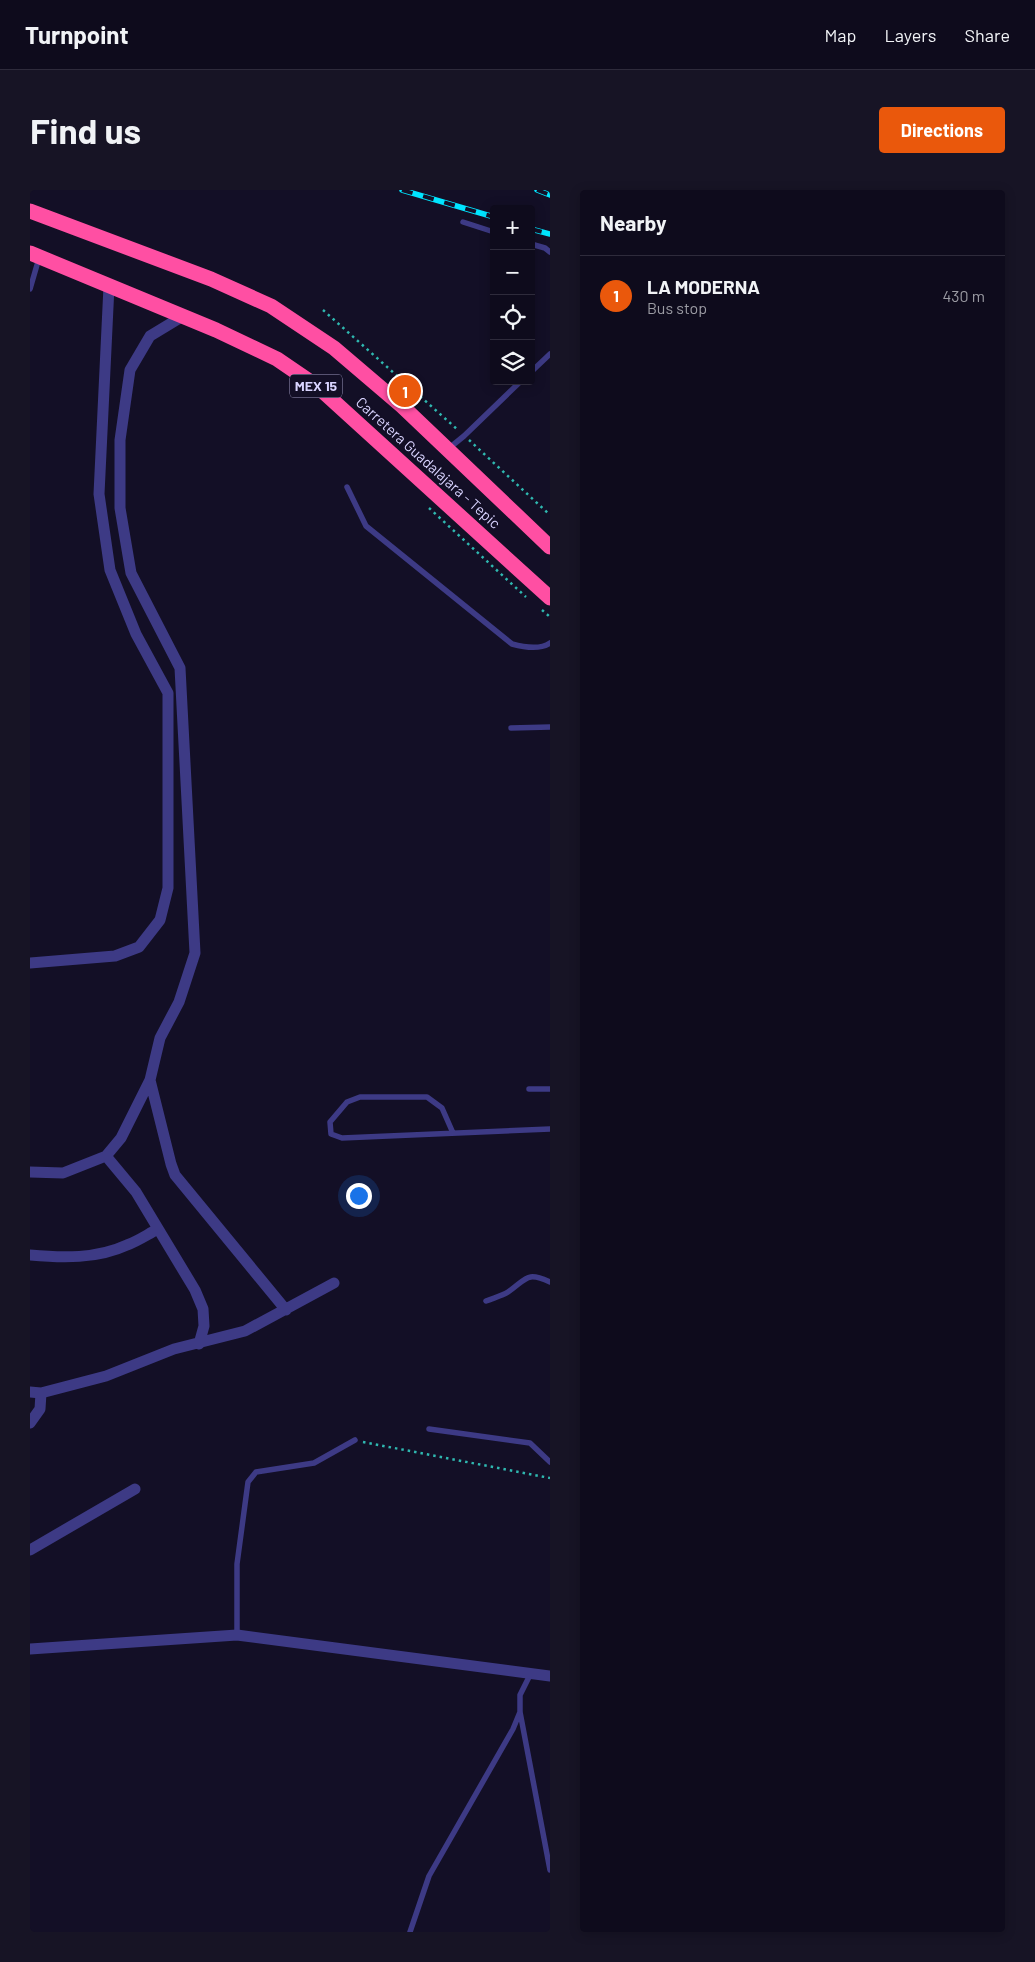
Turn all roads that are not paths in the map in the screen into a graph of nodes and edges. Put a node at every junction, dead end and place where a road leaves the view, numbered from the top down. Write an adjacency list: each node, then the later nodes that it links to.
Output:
1 (30, 211): 13 (highway, Carretera Guadalajara - Tepic / MEX 15)
2 (463, 222): 3 (lane)
3 (490, 231)
4 (535, 245): 5 (lane)
5 (550, 252)
6 (34, 255): 7 (highway, Carretera Guadalajara - Tepic / MEX 15); 8 (lane)
7 (109, 286): 9 (highway, Carretera Guadalajara - Tepic / MEX 15); 16 (street)
8 (30, 290)
9 (183, 316): 15 (street); 18 (highway, Carretera Guadalajara - Tepic / MEX 15)
10 (550, 354): 11 (lane)
11 (535, 368)
12 (517, 385): 13 (lane)
13 (448, 449): 17 (highway, Carretera Guadalajara - Tepic / MEX 15)
14 (347, 487): 21 (lane)
15 (120, 492): 16 (street); 19 (street)
16 (99, 494): 20 (street)
17 (550, 547)
18 (550, 598)
19 (148, 607): 20 (street); 22 (street)
20 (128, 615): 23 (street)
21 (550, 643)
22 (174, 656): 23 (street); 26 (street)
23 (153, 666): 27 (street)
24 (550, 727): 25 (lane)
25 (511, 728)
26 (188, 791): 27 (street); 29 (street)
27 (168, 793): 28 (street)
28 (30, 964)
29 (150, 1080): 34 (street); 41 (street)
30 (529, 1089): 31 (lane)
31 (550, 1089)
32 (550, 1129): 33 (lane)
33 (453, 1133): 33 (lane)
34 (106, 1156): 35 (street); 36 (street)
35 (30, 1172)
36 (158, 1229): 37 (street); 42 (street)
37 (30, 1255)
38 (334, 1282): 41 (street)
39 (550, 1282): 40 (lane)
40 (486, 1301)
41 (286, 1310): 42 (street)
42 (199, 1344): 43 (street)
43 (36, 1392): 44 (street)
44 (30, 1423)
45 (429, 1429): 47 (lane)
46 (355, 1440): 50 (lane)
47 (550, 1462)
48 (135, 1489): 49 (street)
49 (30, 1550)
50 (237, 1635): 51 (street); 52 (street)
51 (30, 1649)
52 (531, 1673): 53 (street); 54 (lane)
53 (550, 1676)
54 (520, 1712): 55 (lane); 56 (lane)
55 (550, 1870)
56 (410, 1932)

